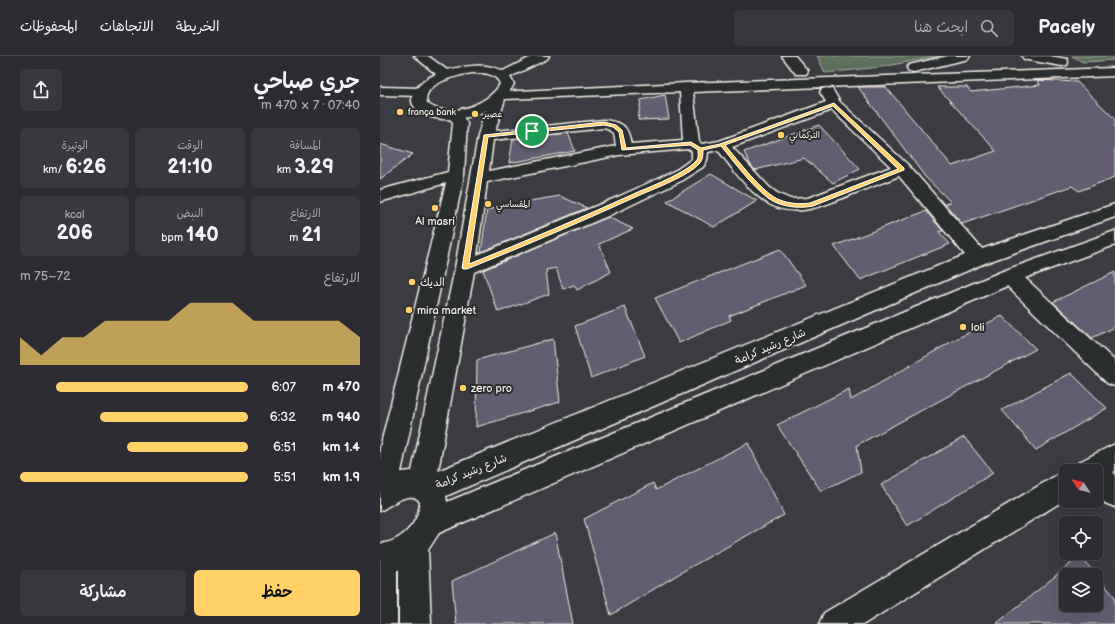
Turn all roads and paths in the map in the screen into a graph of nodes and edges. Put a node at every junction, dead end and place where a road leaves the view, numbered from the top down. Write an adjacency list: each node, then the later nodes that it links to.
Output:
1 (420, 56): 12 (main road)
2 (543, 56): 16 (main road)
3 (788, 56): 10 (main road)
4 (964, 56): 8 (main road)
5 (1028, 56): 6 (main road)
6 (1057, 59): 7 (main road); 8 (main road)
7 (1115, 59)
8 (914, 68): 10 (main road)
9 (786, 71): 10 (main road)
10 (801, 71)
11 (1115, 72): 15 (main road)
12 (445, 75): 16 (main road); 18 (main road)
13 (648, 77): 16 (main road)
14 (684, 79): 15 (main road); 16 (main road); 23 (main road)
15 (822, 82): 19 (main road)
16 (502, 88): 20 (main road); 21 (main road)
17 (380, 91): 18 (main road)
18 (421, 92): 20 (main road)
19 (834, 104): 22 (main road); 25 (main road)
20 (454, 114): 26 (main road)
21 (486, 136): 24 (main road); 27 (main road)
22 (722, 145): 23 (main road); 25 (main road)
23 (696, 146): 24 (main road); 32 (main road)
24 (624, 149): 27 (main road)
25 (902, 169): 31 (main road)
26 (456, 175): 28 (main road); 41 (main road)
27 (480, 178): 32 (main road)
28 (380, 196)
29 (1115, 210): 31 (main road, شارع رشيد كرامة)
30 (1115, 238): 33 (main road)
31 (978, 258): 38 (main road, شارع رشيد كرامة)
32 (465, 268): 38 (main road)
33 (1010, 276): 34 (main road); 42 (main road)
34 (1115, 376)
35 (1115, 457): 36 (main road)
36 (1103, 465)
37 (1103, 481): 40 (main road)
38 (424, 486): 41 (main road, شارع رشيد كرامة); 42 (main road)
39 (1059, 488): 46 (main road)
40 (1115, 493)
41 (381, 496)
42 (422, 534): 43 (main road); 45 (main road)
43 (381, 559): 44 (main road)
44 (382, 624)
45 (415, 624)
46 (835, 624)

